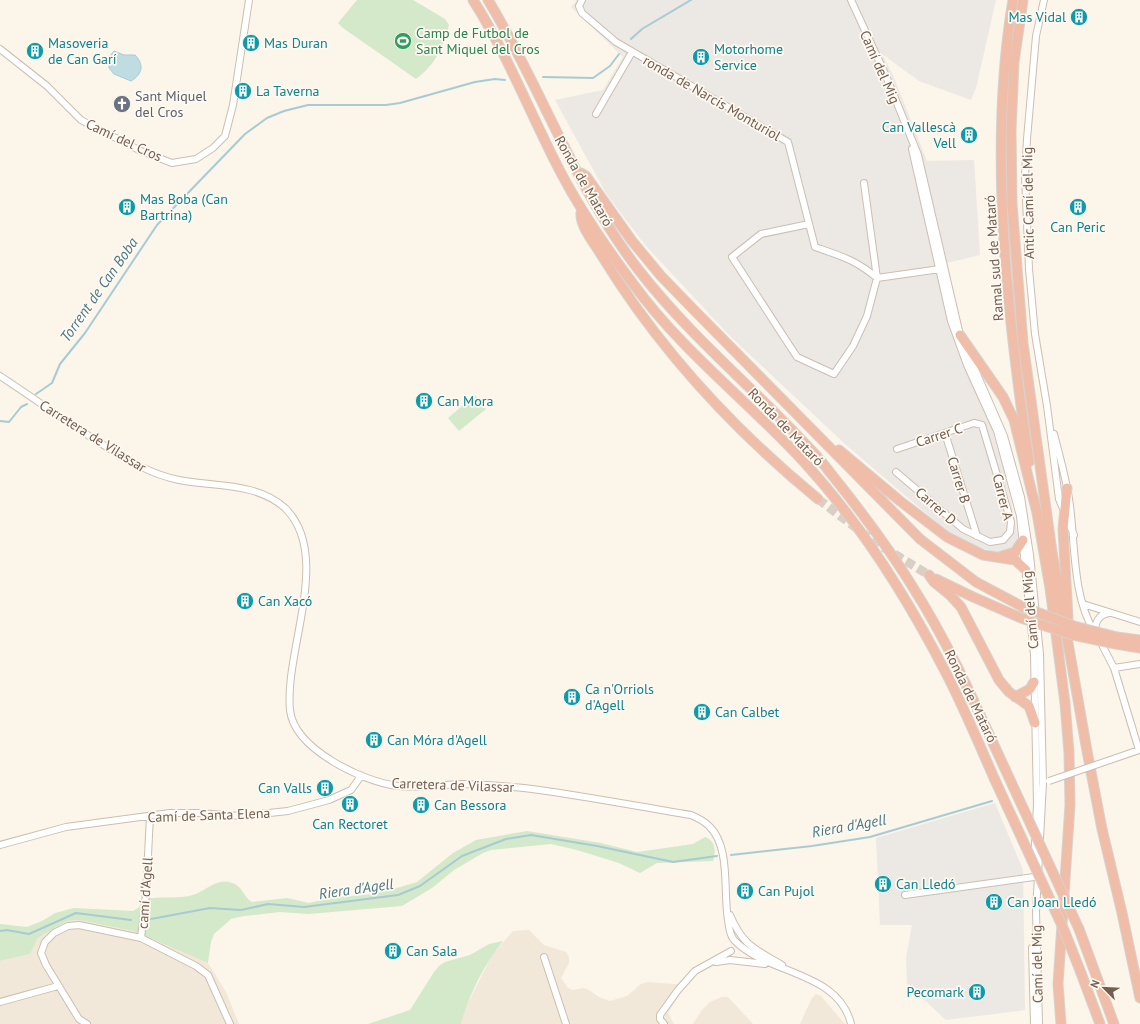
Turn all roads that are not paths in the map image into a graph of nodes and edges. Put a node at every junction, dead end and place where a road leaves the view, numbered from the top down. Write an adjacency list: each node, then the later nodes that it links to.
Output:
1 (249, 0): 10 (street, Camí del Cros)
2 (473, 0): 16 (highway, Ronda de Mataró)
3 (488, 0): 14 (highway, Ronda de Mataró)
4 (858, 0): 8 (street)
5 (1013, 0): 38 (highway, Ramal sud de Mataró)
6 (1023, 0): 54 (highway)
7 (1044, 0): 25 (street, Antic Camí del Mig)
8 (851, 1): 13 (street, Camí del Mig)
9 (581, 3): 11 (street, ronda de Narcís Monturiol)
10 (0, 49)
11 (632, 52): 12 (street); 18 (street, ronda de Narcís Monturiol)
12 (596, 114)
13 (908, 134): 17 (street, Camí del Mig); 19 (street, Camí del Mig)
14 (576, 169): 27 (highway); 91 (highway, Ronda de Mataró, bridge)
15 (864, 183): 20 (street)
16 (582, 210): 36 (highway); 90 (highway, Ronda de Mataró, bridge)
17 (932, 212): 19 (street, Camí del Mig); 21 (street, Camí del Mig)
18 (809, 224): 20 (street, ronda de Narcís Monturiol); 20 (street)
19 (940, 268): 20 (street); 21 (street, Camí del Mig)
20 (877, 278)
21 (948, 295): 22 (street, Camí del Mig); 29 (street, Camí del Mig)
22 (960, 335): 24 (street, Camí del Mig); 38 (highway)
23 (0, 376): 61 (street, Carretera de Vilassar)
24 (992, 405): 29 (street, Camí del Mig); 37 (street, Camí del Mig)
25 (1047, 406): 35 (street, Antic Camí del Mig); 39 (street, Antic Camí del Mig)
26 (982, 425): 28 (street, Carrer C); 30 (street, Carrer A)
27 (813, 430): 45 (highway); 51 (highway, bridge)
28 (945, 433): 31 (street, Carrer C); 40 (street, Carrer B)
29 (1002, 444): 30 (street); 32 (street, Camí del Mig)
30 (990, 447): 33 (street, Carrer A)
31 (896, 449)
32 (1005, 457): 33 (street); 37 (street, Camí del Mig); 44 (street, Camí del Mig)
33 (994, 461): 42 (street, Carrer A)
34 (896, 472): 41 (street, Carrer D)
35 (1067, 488): 39 (highway); 43 (street, Antic Camí del Mig)
36 (818, 499)
37 (1023, 507): 62 (street, Camí del Mig)
38 (1037, 513): 89 (highway)
39 (1064, 514): 43 (street, Antic Camí del Mig); 54 (highway)
40 (973, 526): 41 (street); 42 (street, Carrer B)
41 (967, 531): 42 (street, Carrer D)
42 (977, 536)
43 (1074, 536): 47 (street, Antic Camí del Mig)
44 (1023, 540): 45 (highway); 46 (street, Camí del Mig)
45 (996, 557): 46 (highway)
46 (1026, 570): 57 (street, Camí del Mig)
47 (1083, 604): 48 (street); 50 (street, Antic Camí del Mig)
48 (1109, 614): 49 (street); 50 (street)
49 (1140, 622)
50 (1095, 633): 56 (street, Antic Camí del Mig)
51 (1116, 640): 52 (highway); 53 (highway); 58 (highway, bridge)
52 (1140, 640)
53 (1140, 648)
54 (1070, 653): 80 (highway)
55 (1140, 664): 56 (street)
56 (1114, 668): 62 (street, Antic Camí del Mig, bridge)
57 (1034, 682): 58 (highway); 59 (street, Camí del Mig)
58 (1015, 697): 59 (highway)
59 (1035, 723): 60 (street, Camí del Mig)
60 (1036, 764): 62 (street, Camí del Mig); 63 (street, Camí del Mig)
61 (361, 776): 64 (street, Camí de Santa Elena); 68 (street, Carretera de Vilassar)
62 (1043, 783): 63 (street, Camí del Mig); 88 (street, Camí del Mig)
63 (1037, 804): 66 (street, Camí del Mig)
64 (150, 816): 65 (street, Camí de Santa Elena); 70 (street, camí d'Agell)
65 (0, 845)
66 (1034, 877): 67 (street); 87 (street, Camí del Mig)
67 (905, 895)
68 (725, 903): 69 (street); 71 (street, Carretera de Vilassar)
69 (732, 921): 72 (street); 78 (street)
70 (141, 938): 79 (street, camí d'Agell); 83 (street)
71 (733, 938): 72 (street); 73 (street, Carretera de Vilassar)
72 (742, 946): 73 (street); 76 (street); 78 (street)
73 (733, 949): 75 (street, Carretera de Vilassar); 77 (street)
74 (544, 957): 84 (street)
75 (733, 961): 76 (street); 77 (street)
76 (740, 961): 78 (street)
77 (713, 962): 85 (street)
78 (773, 962): 86 (street)
79 (58, 986): 81 (street); 82 (street, camí d'Agell)
80 (1140, 998)
81 (0, 1002)
82 (87, 1024)
83 (230, 1024)
84 (566, 1024)
85 (664, 1024)
86 (851, 1024)
87 (1034, 1024)
88 (1038, 1024)
89 (1061, 1024)
90 (1100, 1024)
91 (1114, 1024)

